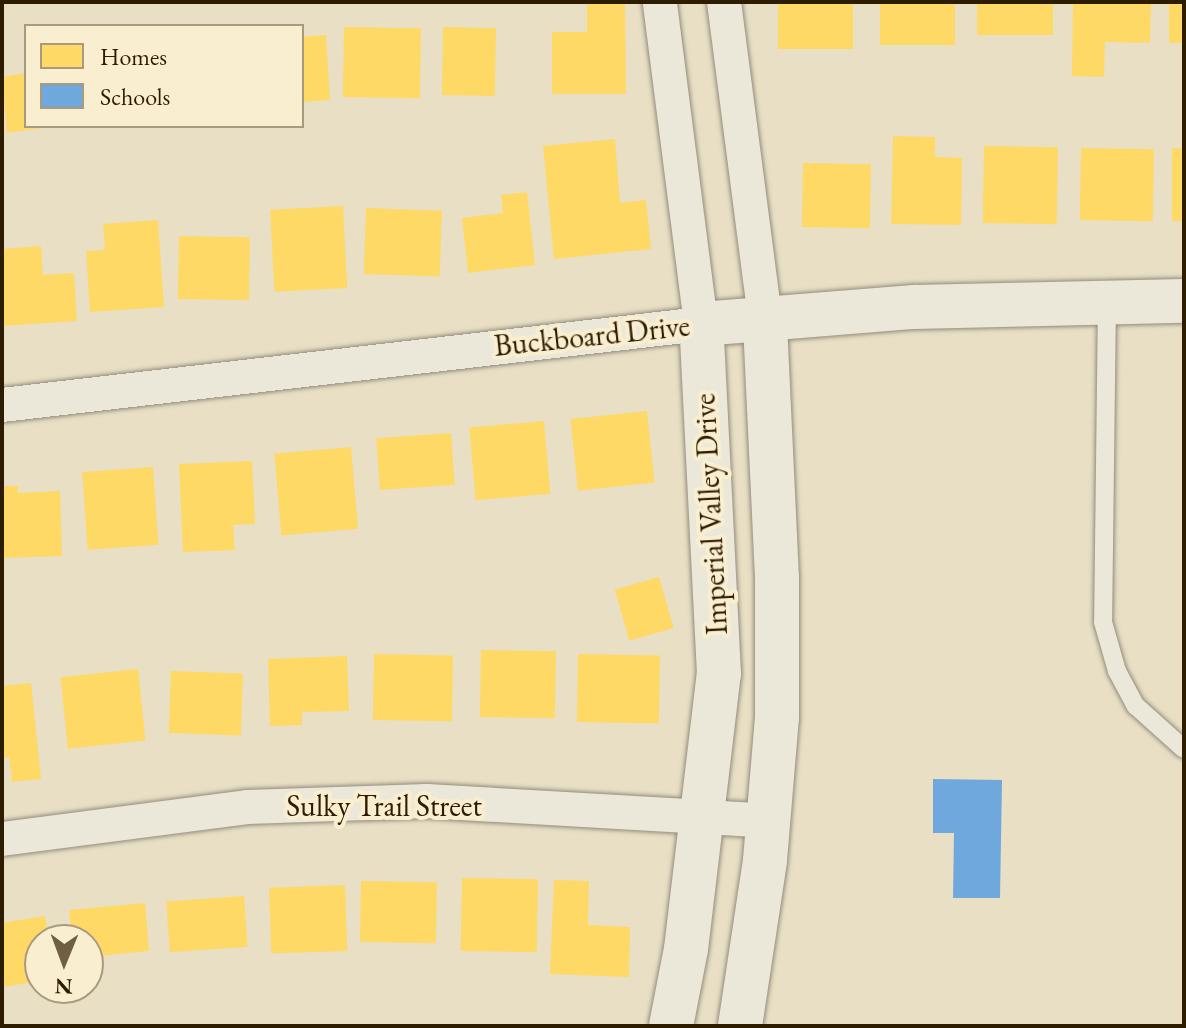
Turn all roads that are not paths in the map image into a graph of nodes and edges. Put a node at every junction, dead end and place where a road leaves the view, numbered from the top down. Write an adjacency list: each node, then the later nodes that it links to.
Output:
1 (660, 2): 6 (street, Imperial Valley Drive)
2 (724, 2): 5 (street, Imperial Valley Drive)
3 (1107, 301): 4 (street, Buckboard Drive); 5 (street, Buckboard Drive); 8 (lane)
4 (1184, 301)
5 (765, 319): 6 (street, Buckboard Drive); 10 (street, Imperial Valley Drive)
6 (701, 324): 7 (street, Buckboard Drive); 9 (street, Imperial Valley Drive)
7 (2, 405)
8 (1184, 749)
9 (703, 818): 10 (street, Sulky Trail Street); 11 (street, Sulky Trail Street); 12 (street, Imperial Valley Drive)
10 (769, 821): 13 (street, Imperial Valley Drive)
11 (2, 839)
12 (671, 1026)
13 (740, 1026)

